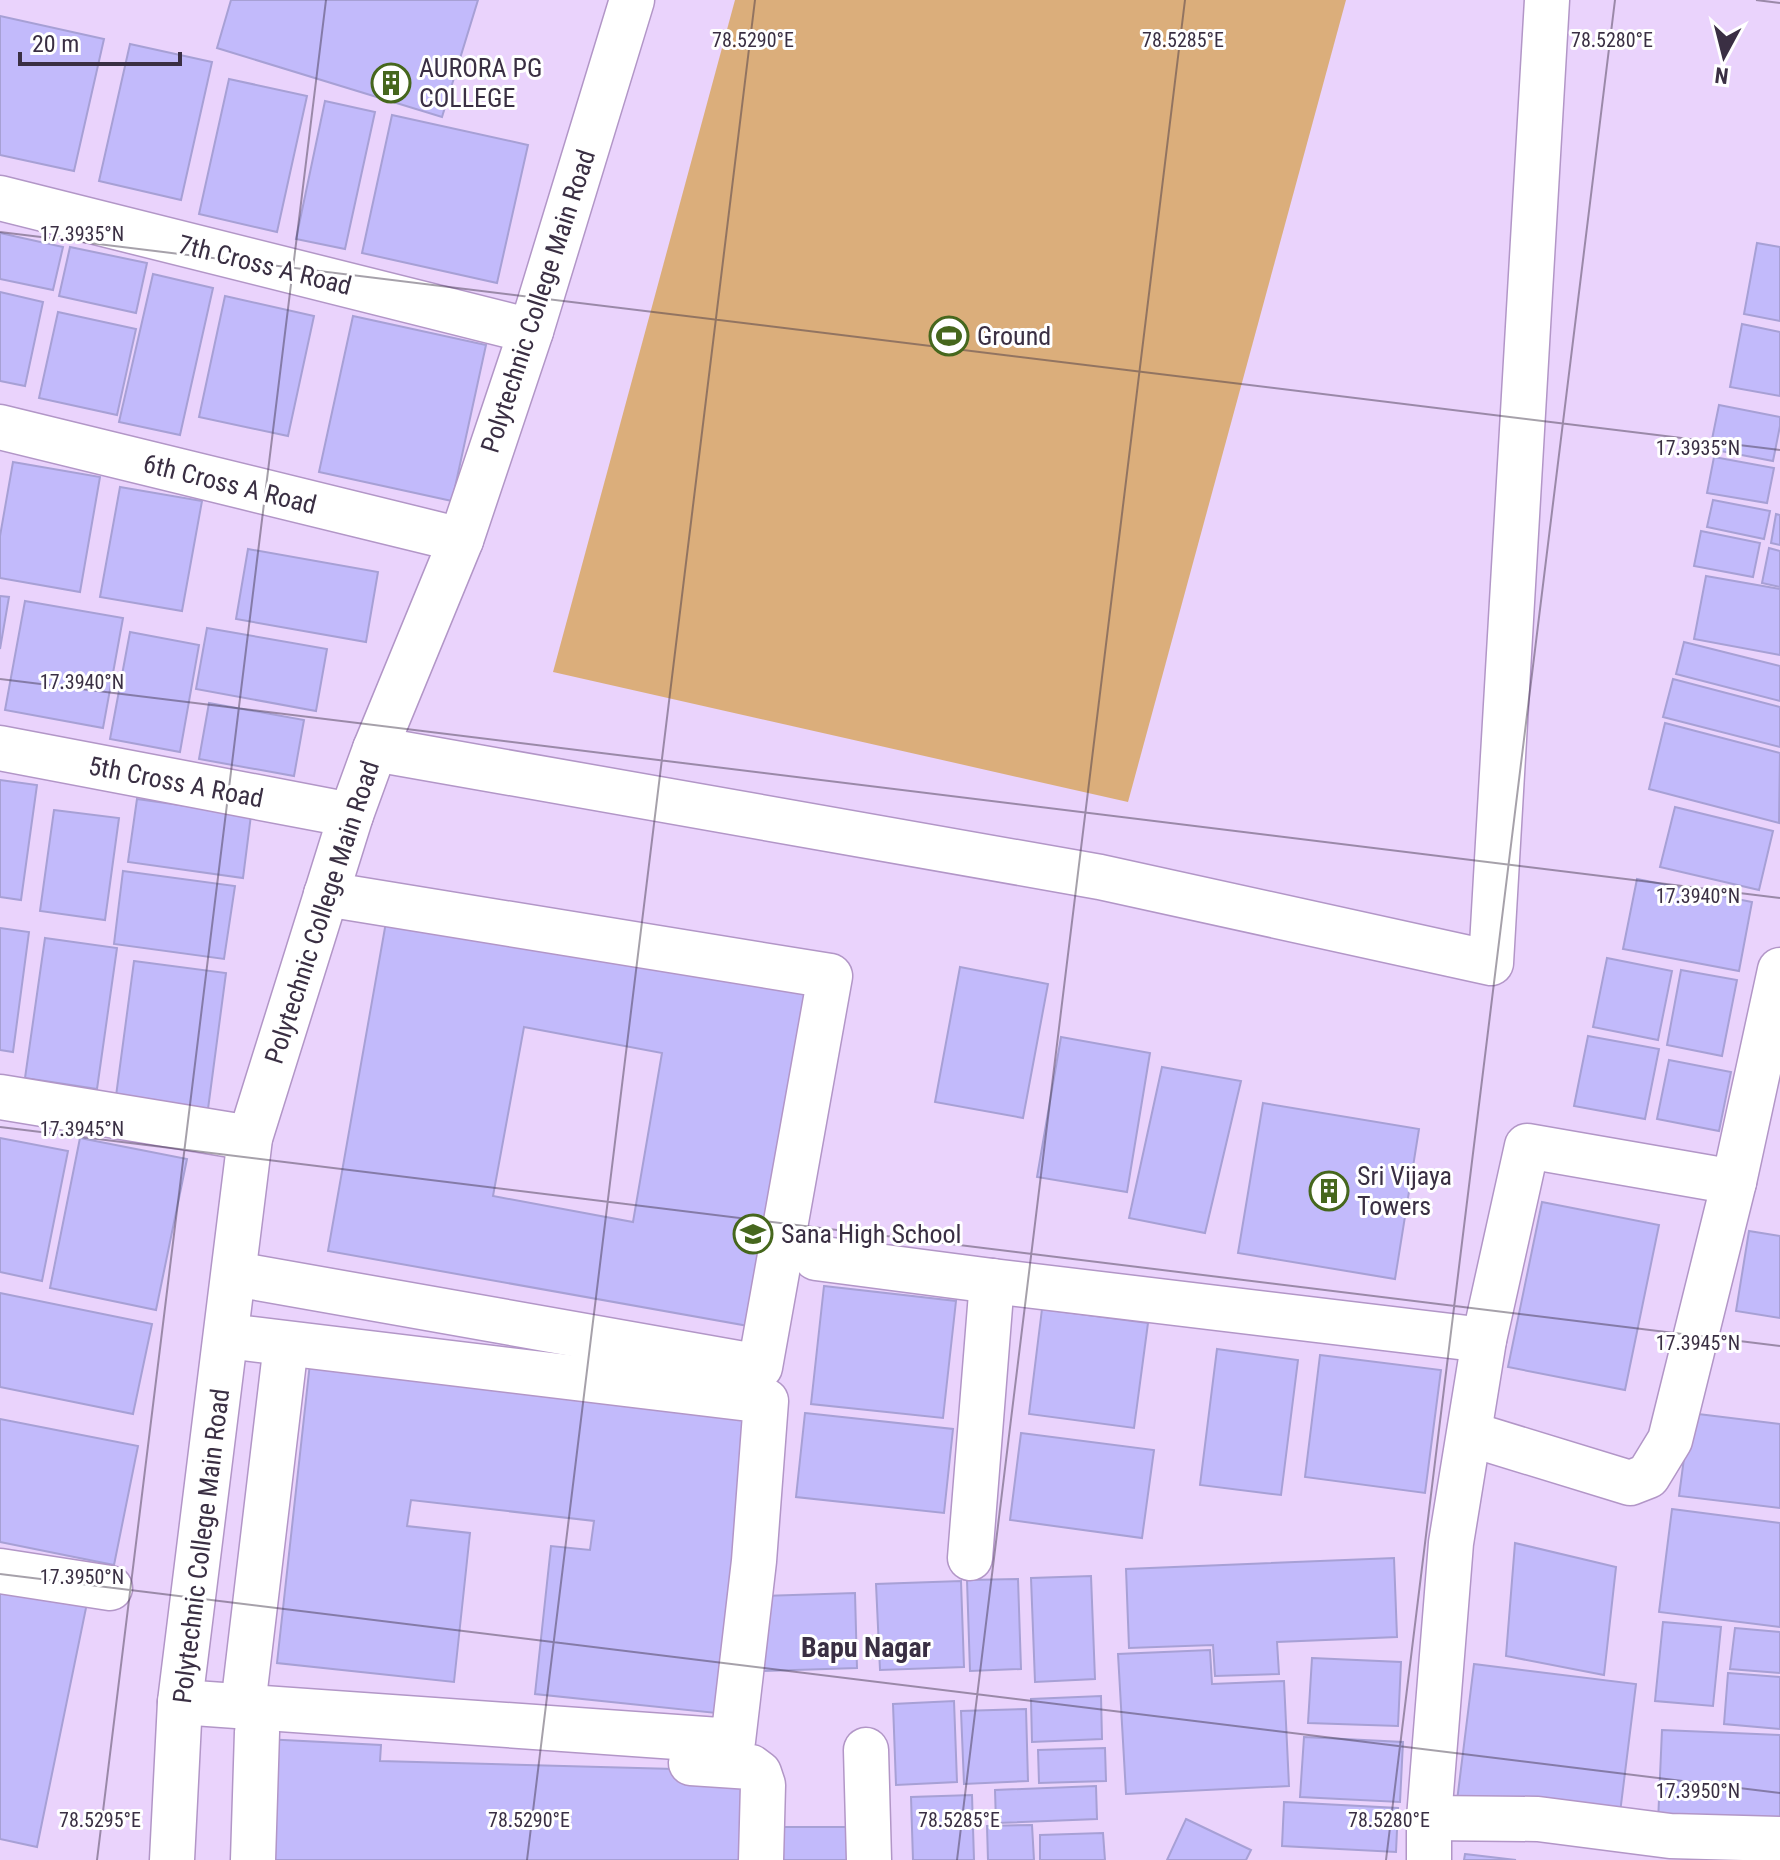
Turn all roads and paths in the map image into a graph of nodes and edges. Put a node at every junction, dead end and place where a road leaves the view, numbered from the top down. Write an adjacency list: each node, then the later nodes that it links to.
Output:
1 (632, 0): 4 (street, Polytechnic College Main Road)
2 (1547, 0): 8 (street)
3 (0, 198): 4 (street, 7th Cross A Road)
4 (531, 331): 6 (street, Polytechnic College Main Road)
5 (0, 427): 6 (street, 6th Cross A Road)
6 (461, 540): 8 (street, Polytechnic College Main Road)
7 (0, 748): 9 (street, 5th Cross A Road)
8 (375, 749): 9 (street, Polytechnic College Main Road)
9 (351, 815): 10 (street, Polytechnic College Main Road)
10 (326, 894): 13 (street, Polytechnic College Main Road); 16 (street)
11 (1780, 970): 14 (street)
12 (0, 1097): 13 (street)
13 (250, 1138): 16 (street, Polytechnic College Main Road)
14 (1734, 1182): 19 (street); 21 (street)
15 (816, 1258): 17 (street)
16 (235, 1274): 18 (street, Polytechnic College Main Road)
17 (992, 1281): 19 (street); 22 (street)
18 (227, 1336): 20 (street); 25 (street, Polytechnic College Main Road)
19 (1484, 1340): 21 (street)
20 (286, 1344): 26 (street); 26 (street)
21 (1470, 1434): 28 (street)
22 (970, 1558)
23 (0, 1571): 24 (street)
24 (110, 1588)
25 (180, 1715): 26 (street); 30 (street, Polytechnic College Main Road)
26 (250, 1719): 31 (street); 32 (street)
27 (866, 1750): 33 (street)
28 (1429, 1839): 29 (street)
29 (1780, 1839)
30 (172, 1860)
31 (253, 1860)
32 (761, 1860)
33 (869, 1860)

